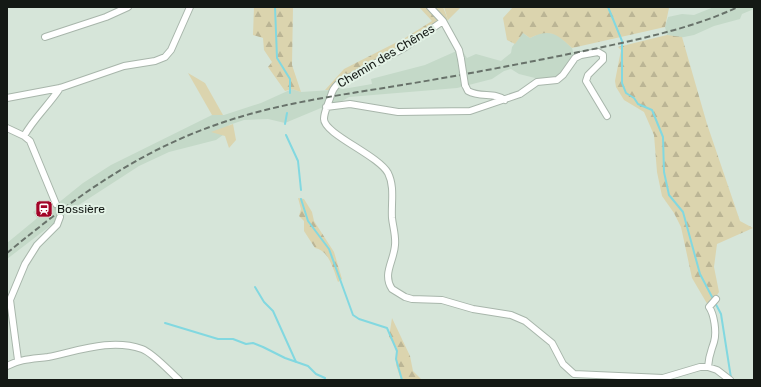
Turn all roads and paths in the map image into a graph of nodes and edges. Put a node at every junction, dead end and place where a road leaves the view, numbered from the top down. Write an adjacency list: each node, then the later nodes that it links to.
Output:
1 (128, 7): 5 (street)
2 (190, 7): 6 (street)
3 (430, 7): 4 (street, Chemin des Chênes)
4 (443, 21): 8 (street, bridge); 9 (street, Chemin des Chênes)
5 (45, 37)
6 (60, 88): 7 (street); 12 (street)
7 (7, 98)
8 (505, 100): 9 (street); 10 (street)
9 (326, 109): 18 (street)
10 (607, 116)
11 (7, 128): 12 (street)
12 (24, 136): 13 (street)
13 (56, 204)
14 (60, 217): 16 (street)
15 (712, 303): 18 (street)
16 (18, 360): 17 (street); 20 (street)
17 (7, 366)
18 (708, 366): 19 (street)
19 (728, 378)
20 (179, 380)

